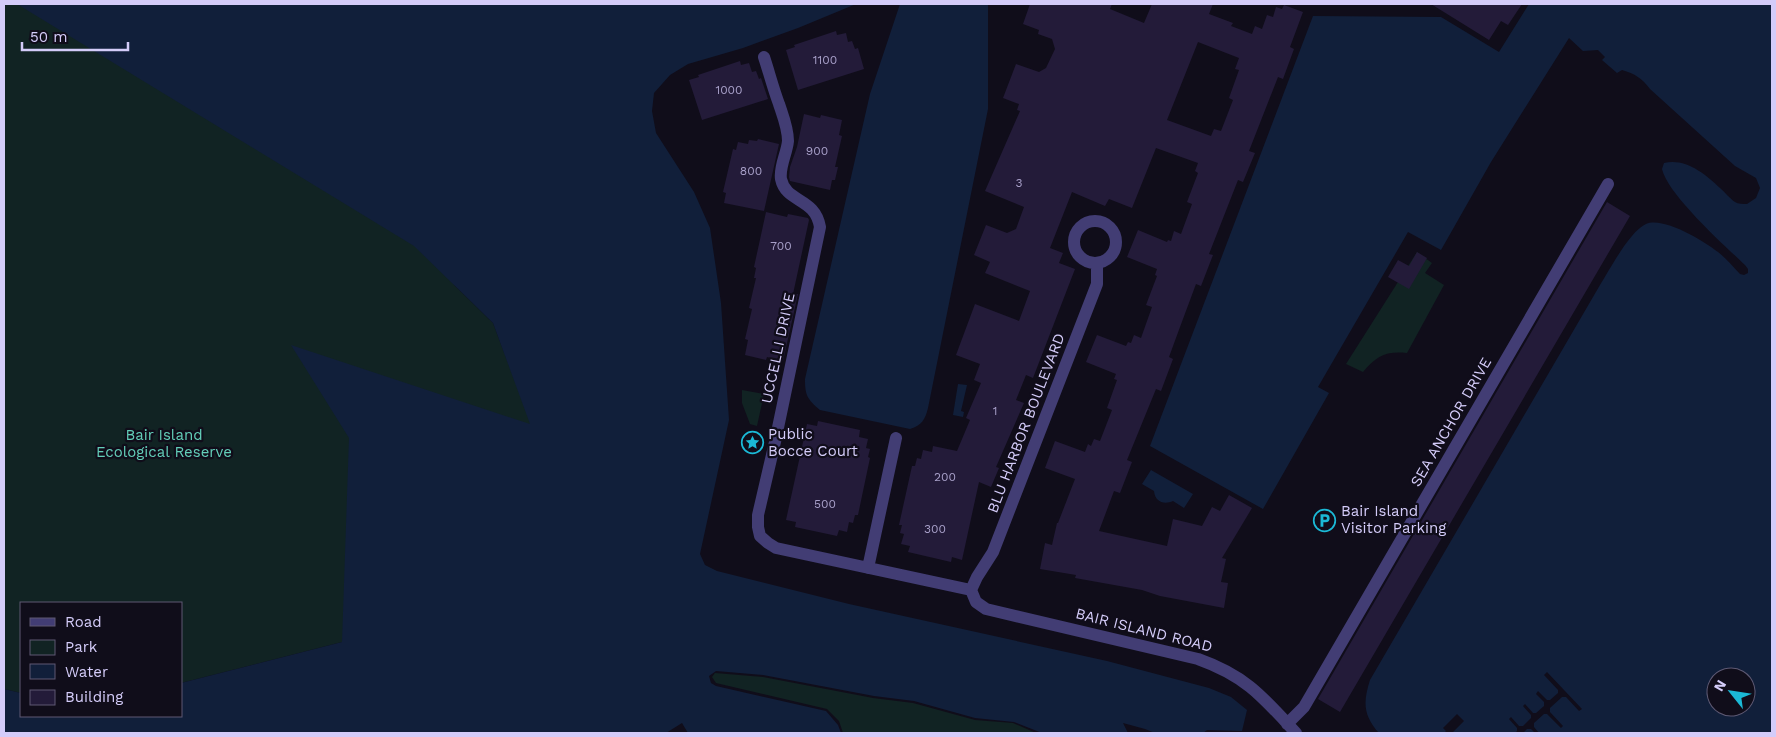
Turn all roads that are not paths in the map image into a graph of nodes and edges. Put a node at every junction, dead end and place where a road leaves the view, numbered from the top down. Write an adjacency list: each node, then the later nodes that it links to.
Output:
1 (764, 56): 5 (street, UCCELLI DRIVE)
2 (1608, 184): 7 (street, SEA ANCHOR DRIVE)
3 (1098, 263): 6 (street, BLU HARBOR BOULEVARD)
4 (896, 438): 5 (street)
5 (868, 568): 6 (street, UCCELLI DRIVE)
6 (971, 590): 7 (street, BAIR ISLAND ROAD)
7 (1291, 728)

